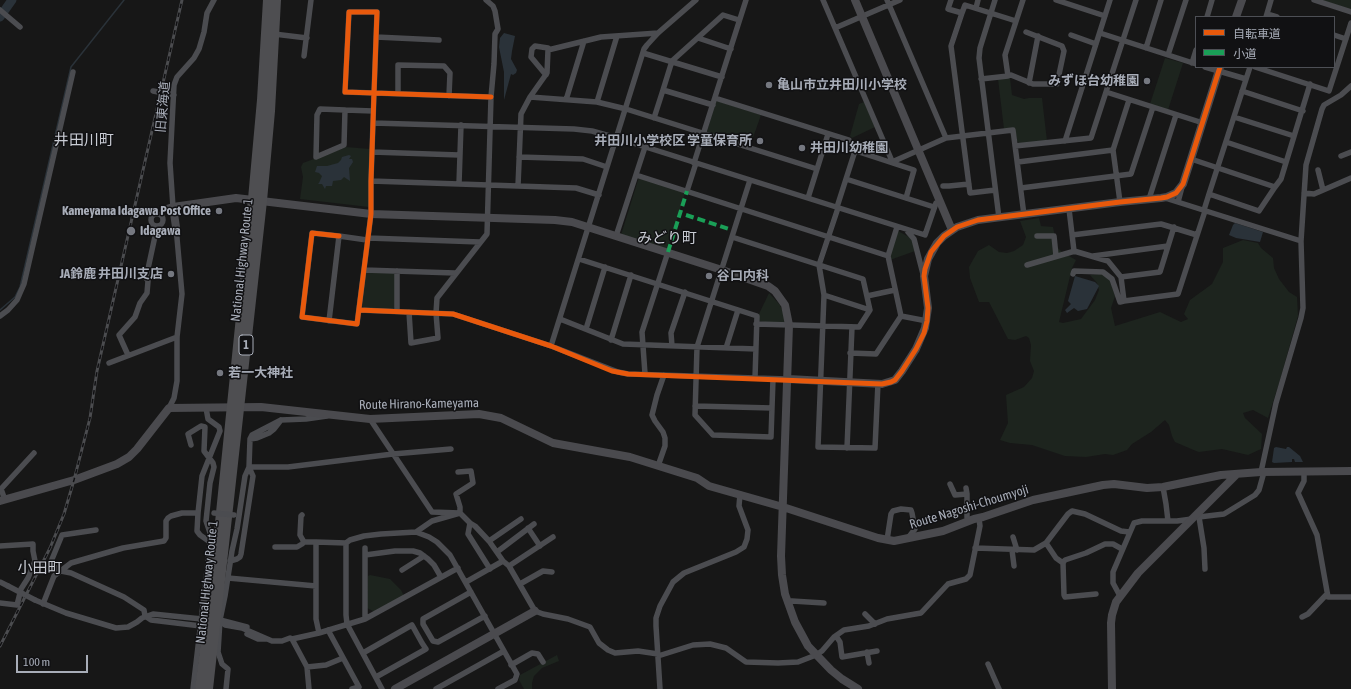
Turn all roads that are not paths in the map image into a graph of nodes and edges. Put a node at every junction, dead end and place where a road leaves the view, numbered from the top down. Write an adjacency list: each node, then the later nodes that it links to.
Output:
1 (214, 0): 84 (street, 旧東海道)
2 (268, 0): 158 (highway, National Highway Route 1 / 1)
3 (276, 0): 43 (highway, National Highway Route 1 / 1)
4 (311, 0): 49 (street)
5 (486, 0): 86 (street)
6 (696, 0): 41 (street)
7 (746, 0): 35 (street)
8 (823, 0): 39 (street)
9 (855, 0): 30 (street)
10 (900, 0): 24 (street)
11 (951, 0): 28 (street)
12 (978, 0): 25 (street)
13 (995, 0): 29 (street)
14 (1023, 0): 36 (street)
15 (1056, 0): 31 (street)
16 (1110, 0): 31 (street)
17 (1136, 0): 53 (street)
18 (1161, 0): 56 (street)
19 (1186, 0): 60 (street)
20 (1212, 0): 32 (street)
21 (1242, 0): 33 (street)
22 (1271, 0): 34 (street)
23 (1314, 0): 27 (street)
24 (888, 2): 30 (street); 112 (street)
25 (976, 8): 28 (street); 29 (street)
26 (0, 10): 38 (street)
27 (1351, 12)
28 (962, 13): 109 (street)
29 (990, 13): 36 (street); 73 (street)
30 (862, 16): 39 (street); 118 (street)
31 (1105, 16): 42 (street)
32 (1207, 16)
33 (1236, 16)
34 (1267, 16)
35 (739, 20): 50 (street); 57 (street)
36 (1016, 21): 71 (street)
37 (1351, 23): 51 (street)
38 (19, 26)
39 (835, 28): 126 (street)
40 (1026, 32): 47 (street)
41 (658, 33): 46 (street); 59 (street)
42 (1100, 33): 53 (street); 55 (street)
43 (274, 34): 49 (street); 158 (highway, National Highway Route 1 / 1)
44 (1070, 35): 55 (street)
45 (1335, 35): 51 (street)
46 (617, 36): 54 (street); 91 (street)
47 (1038, 36): 75 (street); 75 (street)
48 (376, 37): 52 (street); 82 (street); 82 (street)
49 (306, 38): 61 (street)
50 (698, 38): 57 (street); 62 (street)
51 (1346, 39): 64 (street)
52 (439, 40)
53 (1123, 40): 56 (street); 81 (street)
54 (584, 41): 58 (street); 89 (street)
55 (1096, 44): 113 (street)
56 (1146, 48): 60 (street)
57 (730, 49): 72 (street)
58 (548, 50): 70 (street); 70 (street)
59 (643, 53): 62 (street); 94 (street)
60 (1168, 55): 63 (street)
61 (304, 56)
62 (672, 61): 72 (street); 78 (street)
63 (1194, 64)
64 (1336, 64)
65 (1250, 68): 74 (street)
66 (1258, 68): 76 (street)
67 (1335, 68): 76 (street)
68 (1220, 69): 74 (street); 102 (street)
69 (73, 72): 222 (street)
70 (546, 75): 87 (street)
71 (1008, 76): 73 (street); 75 (street)
72 (722, 77): 88 (street)
73 (981, 79): 106 (street)
74 (1246, 79): 80 (street)
75 (1029, 83)
76 (1310, 84): 96 (street)
77 (1351, 86): 151 (street)
78 (663, 90): 92 (street); 100 (street)
79 (153, 91): 84 (street)
80 (1242, 91): 96 (street); 99 (street)
81 (1106, 92): 90 (street); 113 (street)
82 (374, 93): 83 (street); 97 (street)
83 (398, 94): 85 (street); 85 (street)
84 (174, 95): 162 (street, 旧東海道)
85 (449, 96): 86 (street)
86 (491, 97): 104 (street)
87 (530, 97): 89 (street); 105 (street)
88 (715, 98): 92 (street); 108 (street)
89 (566, 100): 91 (street)
90 (1129, 100): 93 (street); 119 (street)
91 (597, 102): 94 (street)
92 (713, 105): 107 (street)
93 (1153, 107): 98 (street); 135 (street)
94 (626, 109): 100 (street); 111 (street)
95 (345, 110): 95 (street); 97 (street)
96 (1303, 110): 110 (street)
97 (373, 111): 101 (street)
98 (1176, 115): 102 (street); 157 (street)
99 (1234, 117): 110 (street); 114 (street)
100 (654, 118): 107 (street)
101 (373, 123): 103 (street); 120 (street)
102 (1203, 123): 125 (street)
103 (461, 125): 104 (street); 122 (street)
104 (490, 127): 105 (street); 143 (street)
105 (520, 127): 111 (street); 124 (street)
106 (988, 133): 109 (street); 115 (street); 148 (street)
107 (704, 134): 129 (street); 132 (street)
108 (828, 134): 117 (street); 132 (street)
109 (963, 136): 112 (street); 141 (street)
110 (1294, 136): 128 (street)
111 (617, 138): 116 (street); 130 (street)
112 (946, 138): 118 (street)
113 (1065, 141): 115 (street)
114 (1226, 142): 128 (street); 131 (street)
115 (1015, 146): 127 (street)
116 (645, 147): 129 (street); 134 (street)
117 (853, 150): 126 (street); 137 (street)
118 (919, 150): 126 (street); 178 (street)
119 (1113, 150): 127 (street); 135 (street)
120 (372, 152): 122 (street); 139 (street)
121 (1351, 152): 123 (street)
122 (459, 155): 140 (street)
123 (1341, 156)
124 (519, 157): 130 (street); 144 (street)
125 (1191, 159): 131 (street); 142 (street)
126 (892, 161): 155 (street)
127 (1018, 162): 147 (street)
128 (1286, 162): 146 (street)
129 (695, 163): 138 (street); 150 (street)
130 (608, 167): 153 (street)
131 (1218, 168): 146 (street); 152 (street)
132 (817, 169): 154 (street)
133 (1318, 170): 149 (street)
134 (636, 175): 150 (street); 182 (street)
135 (1116, 176): 147 (street); 159 (street)
136 (1351, 178): 149 (street)
137 (846, 179): 155 (street); 161 (street)
138 (750, 180): 154 (street); 163 (street)
139 (371, 181): 140 (street); 167 (street)
140 (459, 184): 143 (street)
141 (969, 184): 145 (street); 148 (street)
142 (1183, 184): 156 (street); 160 (street)
143 (488, 186): 144 (street); 170 (street)
144 (518, 186): 153 (street)
145 (943, 186)
146 (1275, 187): 152 (street)
147 (1021, 188): 168 (street)
148 (995, 190): 171 (street)
149 (1323, 190): 151 (street)
150 (687, 191): 163 (street)
151 (1304, 193): 187 (street)
152 (1209, 194): 165 (street)
153 (599, 195): 172 (street)
154 (808, 198): 161 (street)
155 (906, 198): 177 (street)
156 (1165, 198): 157 (street); 160 (street)
157 (1149, 199): 159 (street)
158 (257, 200): 162 (street); 167 (street); 253 (highway, National Highway Route 1 / 1)
159 (1120, 202): 164 (street)
160 (1178, 202): 165 (street)
161 (837, 207): 175 (street); 185 (street)
162 (170, 208): 166 (street); 169 (street); 174 (street, 旧東海道)
163 (741, 209): 184 (street); 185 (street)
164 (1069, 209): 168 (street); 179 (street)
165 (1204, 211): 180 (street); 187 (street)
166 (158, 214): 169 (street); 173 (street)
167 (371, 214): 170 (street); 186 (street)
168 (1024, 215): 171 (street)
169 (163, 218): 173 (street)
170 (487, 218): 172 (street); 188 (street)
171 (999, 218): 178 (street)
172 (588, 226): 182 (street); 197 (street)
173 (157, 227): 241 (street)
174 (176, 227): 232 (street)
175 (897, 227): 177 (street); 194 (street)
176 (1174, 227): 179 (street); 180 (street); 189 (street)
177 (904, 230): 190 (street)
178 (952, 230): 193 (street)
179 (1072, 234): 191 (street)
180 (1197, 235): 215 (street)
181 (340, 236): 186 (street); 225 (street); 225 (street)
182 (616, 236): 192 (street)
183 (1037, 236): 195 (street)
184 (732, 237): 198 (street); 202 (street)
185 (828, 237): 194 (street); 198 (street)
186 (368, 239): 188 (street); 201 (street)
187 (1301, 241): 269 (street)
188 (480, 242): 204 (street)
189 (1168, 246): 196 (street); 208 (street)
190 (917, 250): 193 (street); 207 (street)
191 (1075, 251): 195 (street); 196 (street)
192 (668, 252): 202 (street); 209 (street)
193 (930, 252): 207 (street)
194 (888, 256): 210 (street)
195 (1056, 256): 199 (street)
196 (1089, 256): 208 (street)
197 (579, 259): 200 (street); 224 (street)
198 (819, 265): 212 (street); 213 (street)
199 (1027, 265)
200 (605, 267): 206 (street); 231 (street)
201 (364, 270): 203 (street); 216 (street)
202 (722, 270): 214 (street); 228 (street)
203 (397, 271): 204 (street); 219 (street)
204 (456, 273): 221 (street)
205 (1073, 274): 215 (street)
206 (631, 275): 209 (street); 233 (street)
207 (924, 276): 226 (street)
208 (1121, 277): 215 (street)
209 (658, 284): 211 (street); 234 (street)
210 (895, 290): 213 (street); 223 (street)
211 (685, 292): 214 (street); 236 (street)
212 (824, 296): 218 (street); 229 (street)
213 (867, 296): 218 (street)
214 (713, 301): 217 (street); 237 (street)
215 (1124, 301)
216 (359, 310): 219 (street); 225 (street)
217 (738, 310): 227 (street); 238 (street)
218 (870, 310): 230 (street)
219 (397, 311): 220 (street)
220 (409, 312): 221 (street); 221 (street)
221 (436, 313): 235 (street)
222 (0, 316)
223 (901, 316): 226 (street); 240 (street)
224 (560, 319): 231 (street); 235 (street)
225 (329, 321)
226 (927, 321): 251 (street)
227 (756, 324): 228 (street); 239 (street)
228 (789, 325): 229 (street); 248 (street)
229 (822, 326): 230 (street); 249 (street)
230 (852, 327): 240 (street)
231 (586, 329): 233 (street)
232 (177, 337): 241 (street); 254 (street)
233 (611, 340): 234 (street)
234 (643, 345): 236 (street); 243 (street)
235 (551, 346): 243 (street)
236 (672, 346): 237 (street)
237 (697, 347): 238 (street); 245 (street)
238 (726, 348): 239 (street)
239 (756, 349): 246 (street)
240 (850, 353): 250 (street)
241 (128, 355): 242 (street)
242 (109, 363)
243 (645, 374): 244 (street)
244 (664, 375): 245 (street); 265 (street)
245 (697, 376): 246 (street); 252 (street)
246 (755, 378): 247 (street)
247 (772, 379): 248 (street); 256 (street)
248 (788, 379): 249 (street); 277 (street)
249 (821, 381): 250 (street); 260 (street)
250 (850, 382): 251 (street); 260 (street)
251 (878, 383): 260 (street)
252 (695, 406): 256 (street); 256 (street)
253 (235, 407): 255 (street, Route Hirano-Kameyama); 257 (street, Route Hirano-Kameyama); 373 (highway, National Highway Route 1 / 1); 374 (highway, National Highway Route 1 / 1)
254 (169, 408): 255 (street, Route Hirano-Kameyama); 276 (street)
255 (206, 408): 264 (street)
256 (772, 408)
257 (330, 415): 258 (street, Route Hirano-Kameyama); 266 (street)
258 (370, 419): 263 (street); 265 (street, Route Hirano-Kameyama)
259 (191, 444): 264 (street)
260 (847, 448)
261 (451, 449): 263 (street)
262 (34, 453): 274 (street)
263 (393, 454): 266 (street); 280 (street)
264 (209, 458): 278 (street); 279 (street)
265 (658, 466): 275 (street, Route Hirano-Kameyama)
266 (249, 467): 281 (street); 314 (street)
267 (1351, 471): 270 (street, Route Nagoshi-Choumyoji)
268 (458, 472): 280 (street)
269 (1263, 472): 270 (street, Route Nagoshi-Choumyoji); 271 (street, Route Nagoshi-Choumyoji); 283 (street)
270 (1304, 472): 333 (street)
271 (1236, 475): 273 (street, Route Nagoshi-Choumyoji); 283 (street)
272 (950, 484): 286 (street)
273 (1163, 487): 285 (street, Route Nagoshi-Choumyoji); 287 (street)
274 (1, 490): 276 (street)
275 (740, 494): 277 (street, Route Hirano-Kameyama); 363 (street)
276 (3, 500)
277 (783, 507): 297 (street, Route Nagoshi-Choumyoji); 336 (street)
278 (207, 512): 281 (street, bridge); 299 (street)
279 (198, 513): 299 (street); 323 (street)
280 (460, 513): 288 (street); 292 (street)
281 (237, 515): 314 (street)
282 (302, 515): 300 (street)
283 (1196, 517): 287 (street); 321 (street); 334 (street)
284 (521, 519): 298 (street)
285 (979, 519): 286 (street, Route Nagoshi-Choumyoji); 308 (street)
286 (968, 521): 296 (street, Route Nagoshi-Choumyoji)
287 (1168, 521): 293 (street)
288 (470, 523): 298 (street); 320 (street)
289 (534, 524): 290 (street)
290 (528, 528): 305 (street); 311 (street)
291 (96, 530): 323 (street)
292 (416, 532): 302 (street); 319 (street)
293 (1129, 532): 303 (street); 309 (street)
294 (553, 537): 305 (street)
295 (1013, 537): 310 (street)
296 (908, 539): 297 (street, Route Nagoshi-Choumyoji); 297 (street)
297 (887, 540)
298 (489, 541): 311 (street)
299 (210, 542): 345 (street)
300 (304, 542): 301 (street); 306 (street)
301 (316, 542): 302 (street); 330 (street)
302 (346, 543): 349 (street)
303 (1046, 543): 310 (street); 316 (street)
304 (0, 546): 337 (street)
305 (540, 546): 317 (street)
306 (275, 547)
307 (365, 548): 312 (street)
308 (975, 548): 310 (street); 350 (street)
309 (1122, 549): 316 (street); 334 (street)
310 (1014, 550): 318 (street)
311 (496, 552): 315 (street)
312 (366, 555): 313 (street); 347 (street)
313 (424, 556): 322 (street); 325 (street)
314 (230, 561): 326 (street)
315 (503, 561): 317 (street); 320 (street)
316 (1063, 563): 332 (street)
317 (509, 566): 329 (street)
318 (1014, 566)
319 (458, 568): 325 (street); 328 (street)
320 (490, 569): 328 (street)
321 (1205, 569)
322 (402, 570)
323 (61, 571): 339 (street); 342 (street)
324 (552, 572): 329 (street)
325 (441, 577): 347 (street)
326 (228, 578): 330 (street); 346 (street)
327 (0, 582): 339 (street, bridge)
328 (466, 582): 331 (street)
329 (520, 584): 340 (street)
330 (316, 586): 354 (street)
331 (471, 592): 343 (street); 343 (street)
332 (1096, 594)
333 (1326, 594): 335 (street); 344 (street)
334 (1120, 596): 385 (street)
335 (1351, 597)
336 (787, 602): 338 (street); 364 (street)
337 (0, 603)
338 (824, 603)
339 (43, 604): 342 (street)
340 (535, 611): 355 (street); 363 (street)
341 (865, 614): 350 (street)
342 (145, 616): 345 (street); 348 (street); 351 (street)
343 (484, 616): 355 (street)
344 (1302, 616)
345 (202, 619): 351 (street)
346 (220, 620): 352 (street); 357 (street)
347 (366, 620): 349 (street)
348 (195, 622)
349 (347, 624): 353 (street); 362 (street)
350 (875, 624): 356 (street)
351 (201, 626): 372 (street)
352 (222, 627): 357 (street); 375 (street)
353 (328, 630): 354 (street); 365 (street)
354 (319, 633): 358 (street)
355 (494, 634): 359 (street); 379 (street)
356 (836, 636): 361 (street); 364 (street)
357 (266, 638): 358 (street)
358 (292, 639): 370 (street)
359 (504, 651): 369 (street); 380 (street)
360 (877, 651): 361 (street)
361 (867, 652): 367 (street)
362 (363, 653): 371 (street); 371 (street)
363 (658, 655): 364 (street); 382 (street)
364 (816, 655): 383 (street)
365 (343, 658): 370 (street); 377 (street)
366 (543, 662): 369 (street)
367 (869, 663)
368 (988, 664): 384 (street)
369 (512, 665): 381 (street)
370 (307, 667): 376 (street)
371 (376, 677): 378 (street)
372 (192, 689)
373 (200, 689)
374 (208, 689)
375 (226, 689)
376 (309, 689)
377 (352, 689)
378 (382, 689)
379 (395, 689)
380 (436, 689)
381 (498, 689)
382 (660, 689)
383 (858, 689)
384 (999, 689)
385 (1112, 689)

